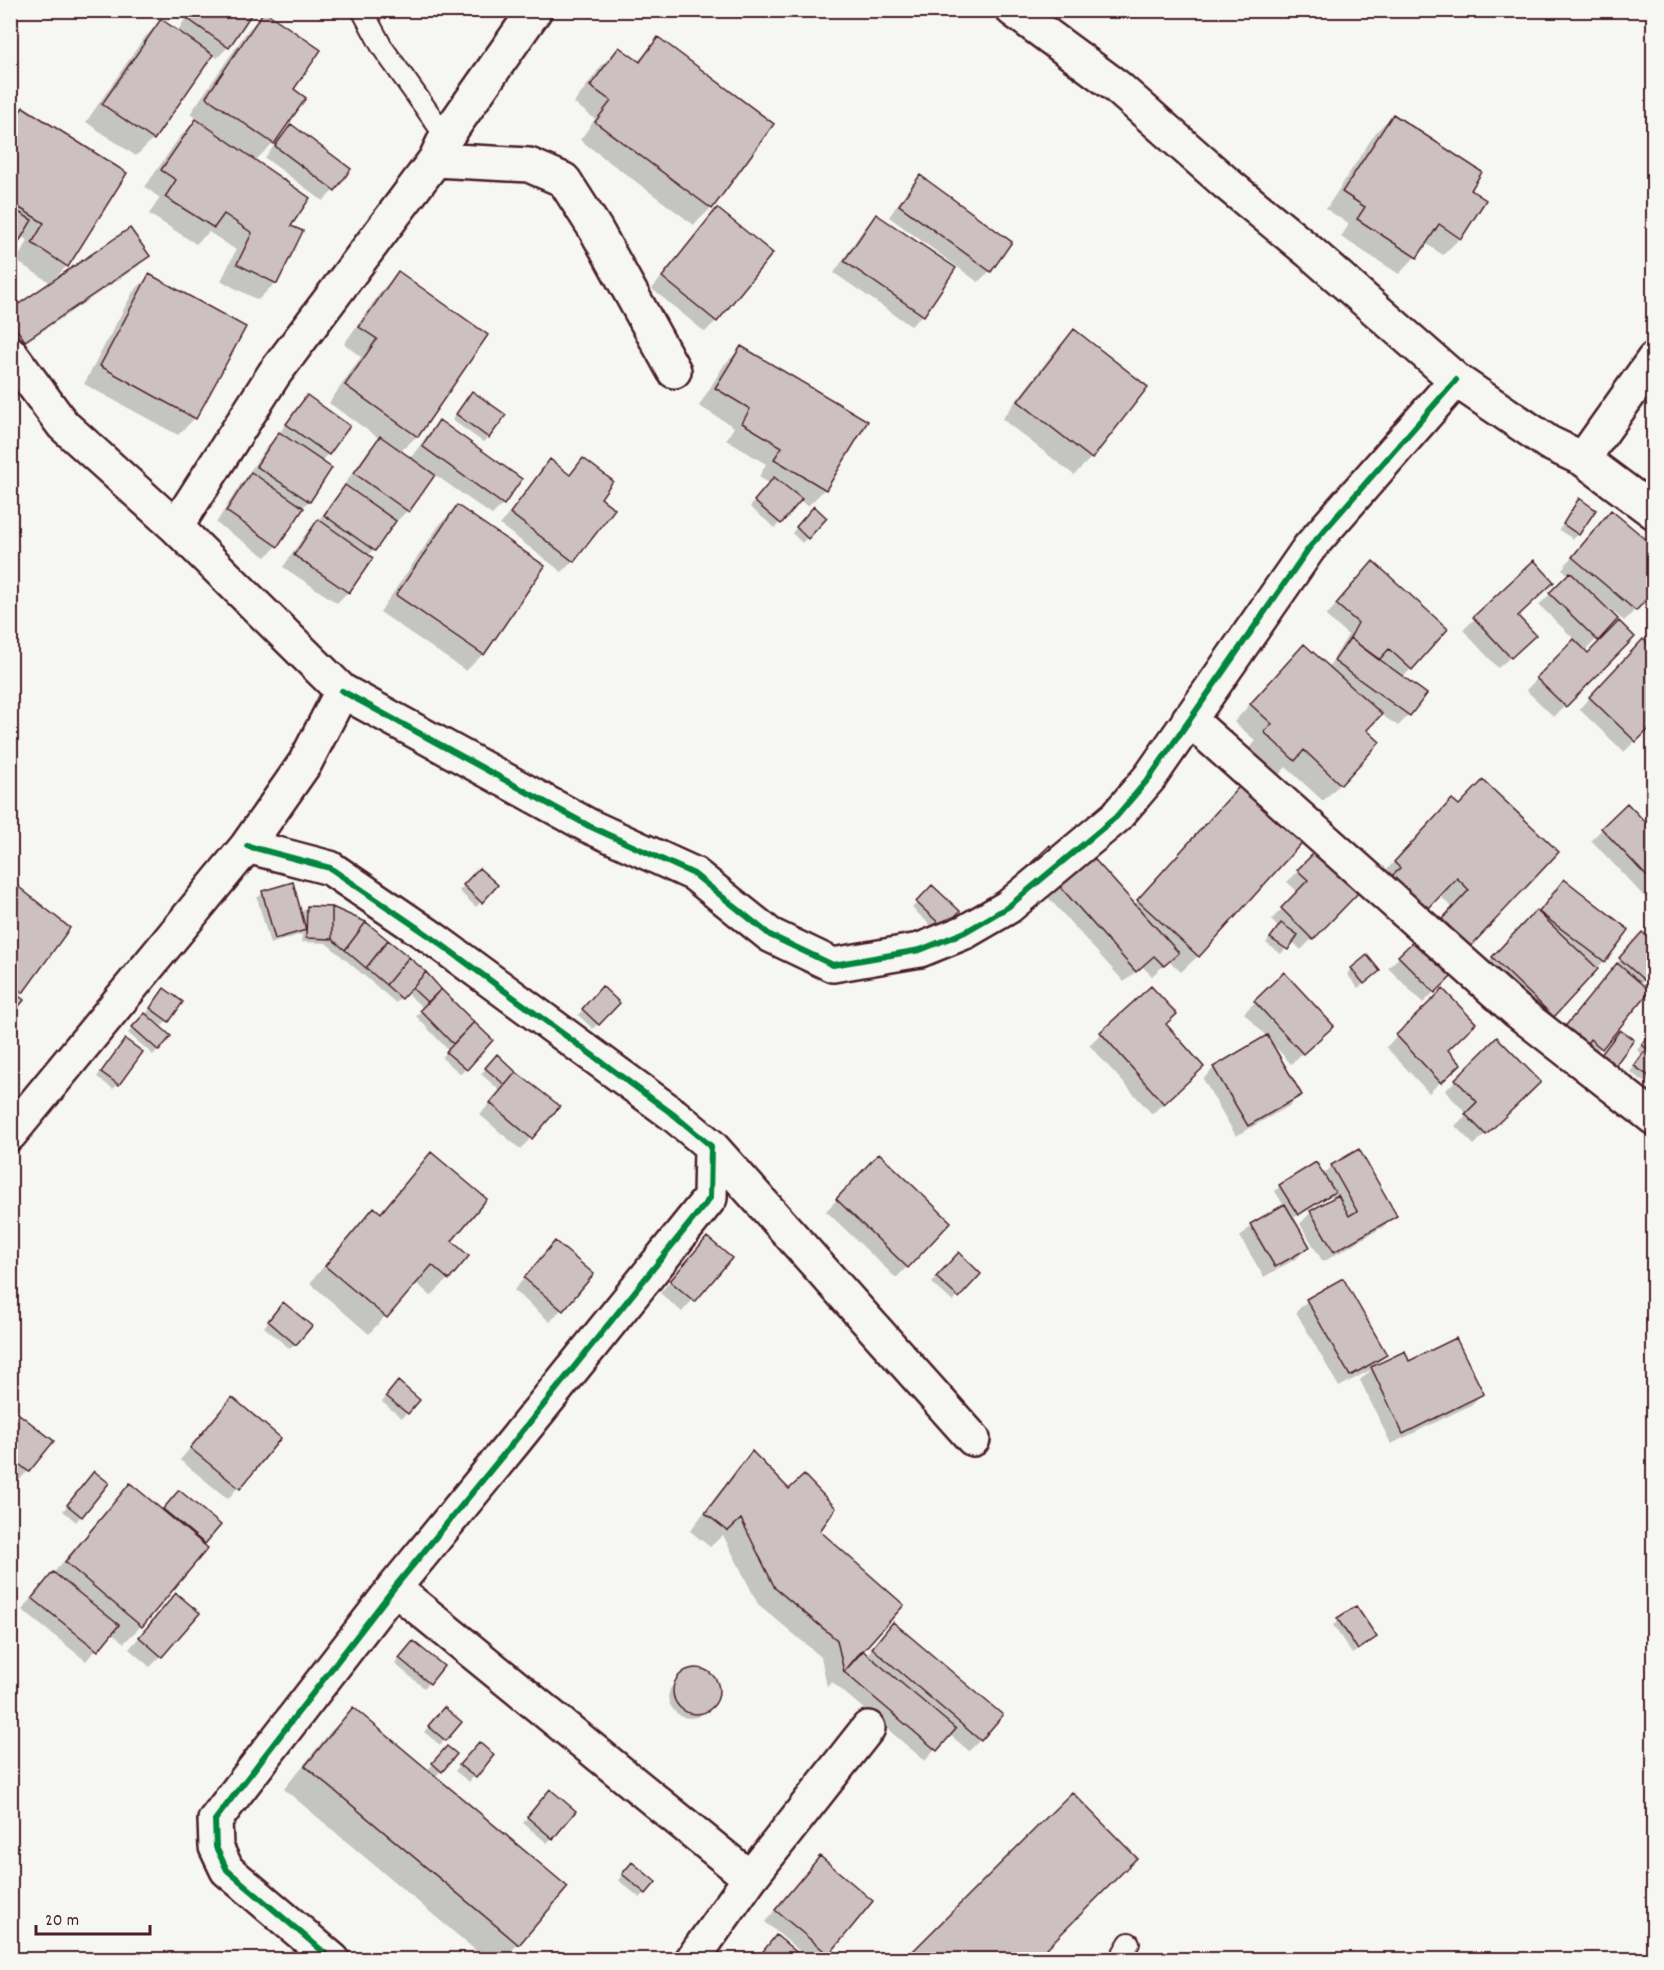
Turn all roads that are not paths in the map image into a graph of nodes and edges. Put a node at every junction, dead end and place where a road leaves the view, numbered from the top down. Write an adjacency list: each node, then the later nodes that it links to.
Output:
1 (362, 10): 4 (lane)
2 (536, 10): 4 (street)
3 (1013, 10): 8 (street)
4 (441, 149): 7 (street); 11 (street)
5 (10, 352): 11 (street)
6 (1653, 358): 9 (street)
7 (674, 371)
8 (1455, 380): 9 (street); 13 (street)
9 (1583, 459): 10 (street)
10 (1653, 512)
11 (176, 527): 12 (street)
12 (342, 691): 13 (street); 14 (street)
13 (1189, 719): 15 (street)
14 (247, 846): 16 (street); 17 (street)
15 (1653, 1118)
16 (10, 1134)
17 (711, 1146): 18 (street); 19 (street)
18 (973, 1439)
19 (394, 1588): 21 (street); 22 (street)
20 (868, 1728): 21 (street)
21 (750, 1878): 23 (street)
22 (333, 1959)
23 (692, 1959)

